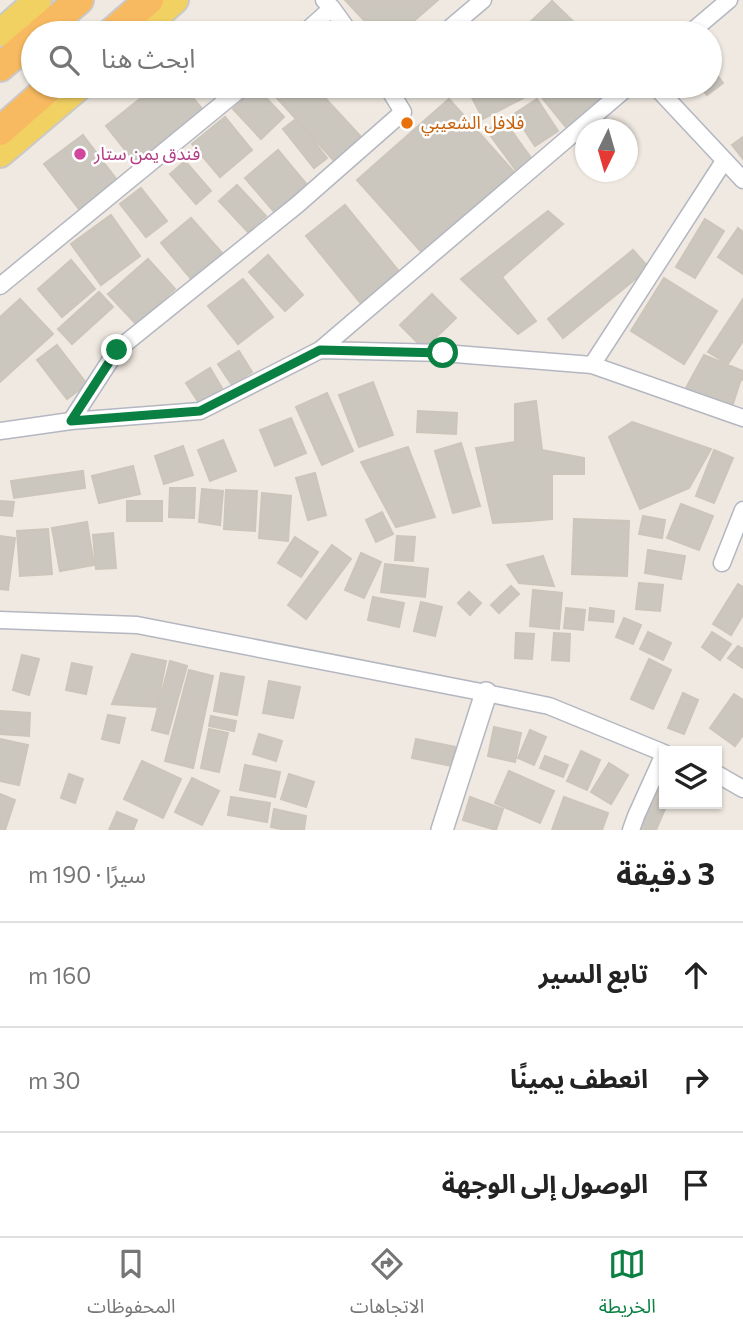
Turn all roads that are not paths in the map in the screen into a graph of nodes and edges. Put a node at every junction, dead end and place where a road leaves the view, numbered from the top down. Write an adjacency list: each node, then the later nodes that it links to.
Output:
1 (38, 0): 15 (main road)
2 (79, 0): 8 (highway)
3 (149, 0): 9 (highway)
4 (175, 0): 10 (main road)
5 (483, 0): 13 (street)
6 (729, 0): 14 (street)
7 (328, 4): 11 (street); 12 (street)
8 (54, 21)
9 (125, 21)
10 (151, 21)
11 (314, 21)
12 (341, 21)
13 (458, 21)
14 (704, 21)
15 (0, 33)
16 (21, 49): 17 (highway)
17 (0, 67)
18 (37, 98): 24 (highway)
19 (66, 98): 25 (main road)
20 (229, 98): 28 (street)
21 (394, 98): 32 (street)
22 (615, 98): 29 (street)
23 (666, 98): 26 (street)
24 (0, 131)
25 (0, 154)
26 (724, 161): 27 (street); 30 (street)
27 (743, 180)
28 (0, 286)
29 (320, 350): 30 (street); 32 (street)
30 (592, 365): 31 (street)
31 (743, 418)
32 (71, 421): 33 (street)
33 (0, 431)
34 (743, 510): 35 (street)
35 (722, 563)
36 (0, 620): 37 (street)
37 (486, 693): 38 (street); 42 (street)
38 (659, 751)
39 (659, 764): 43 (street)
40 (722, 777): 41 (street)
41 (743, 789)
42 (442, 830)
43 (631, 830)

